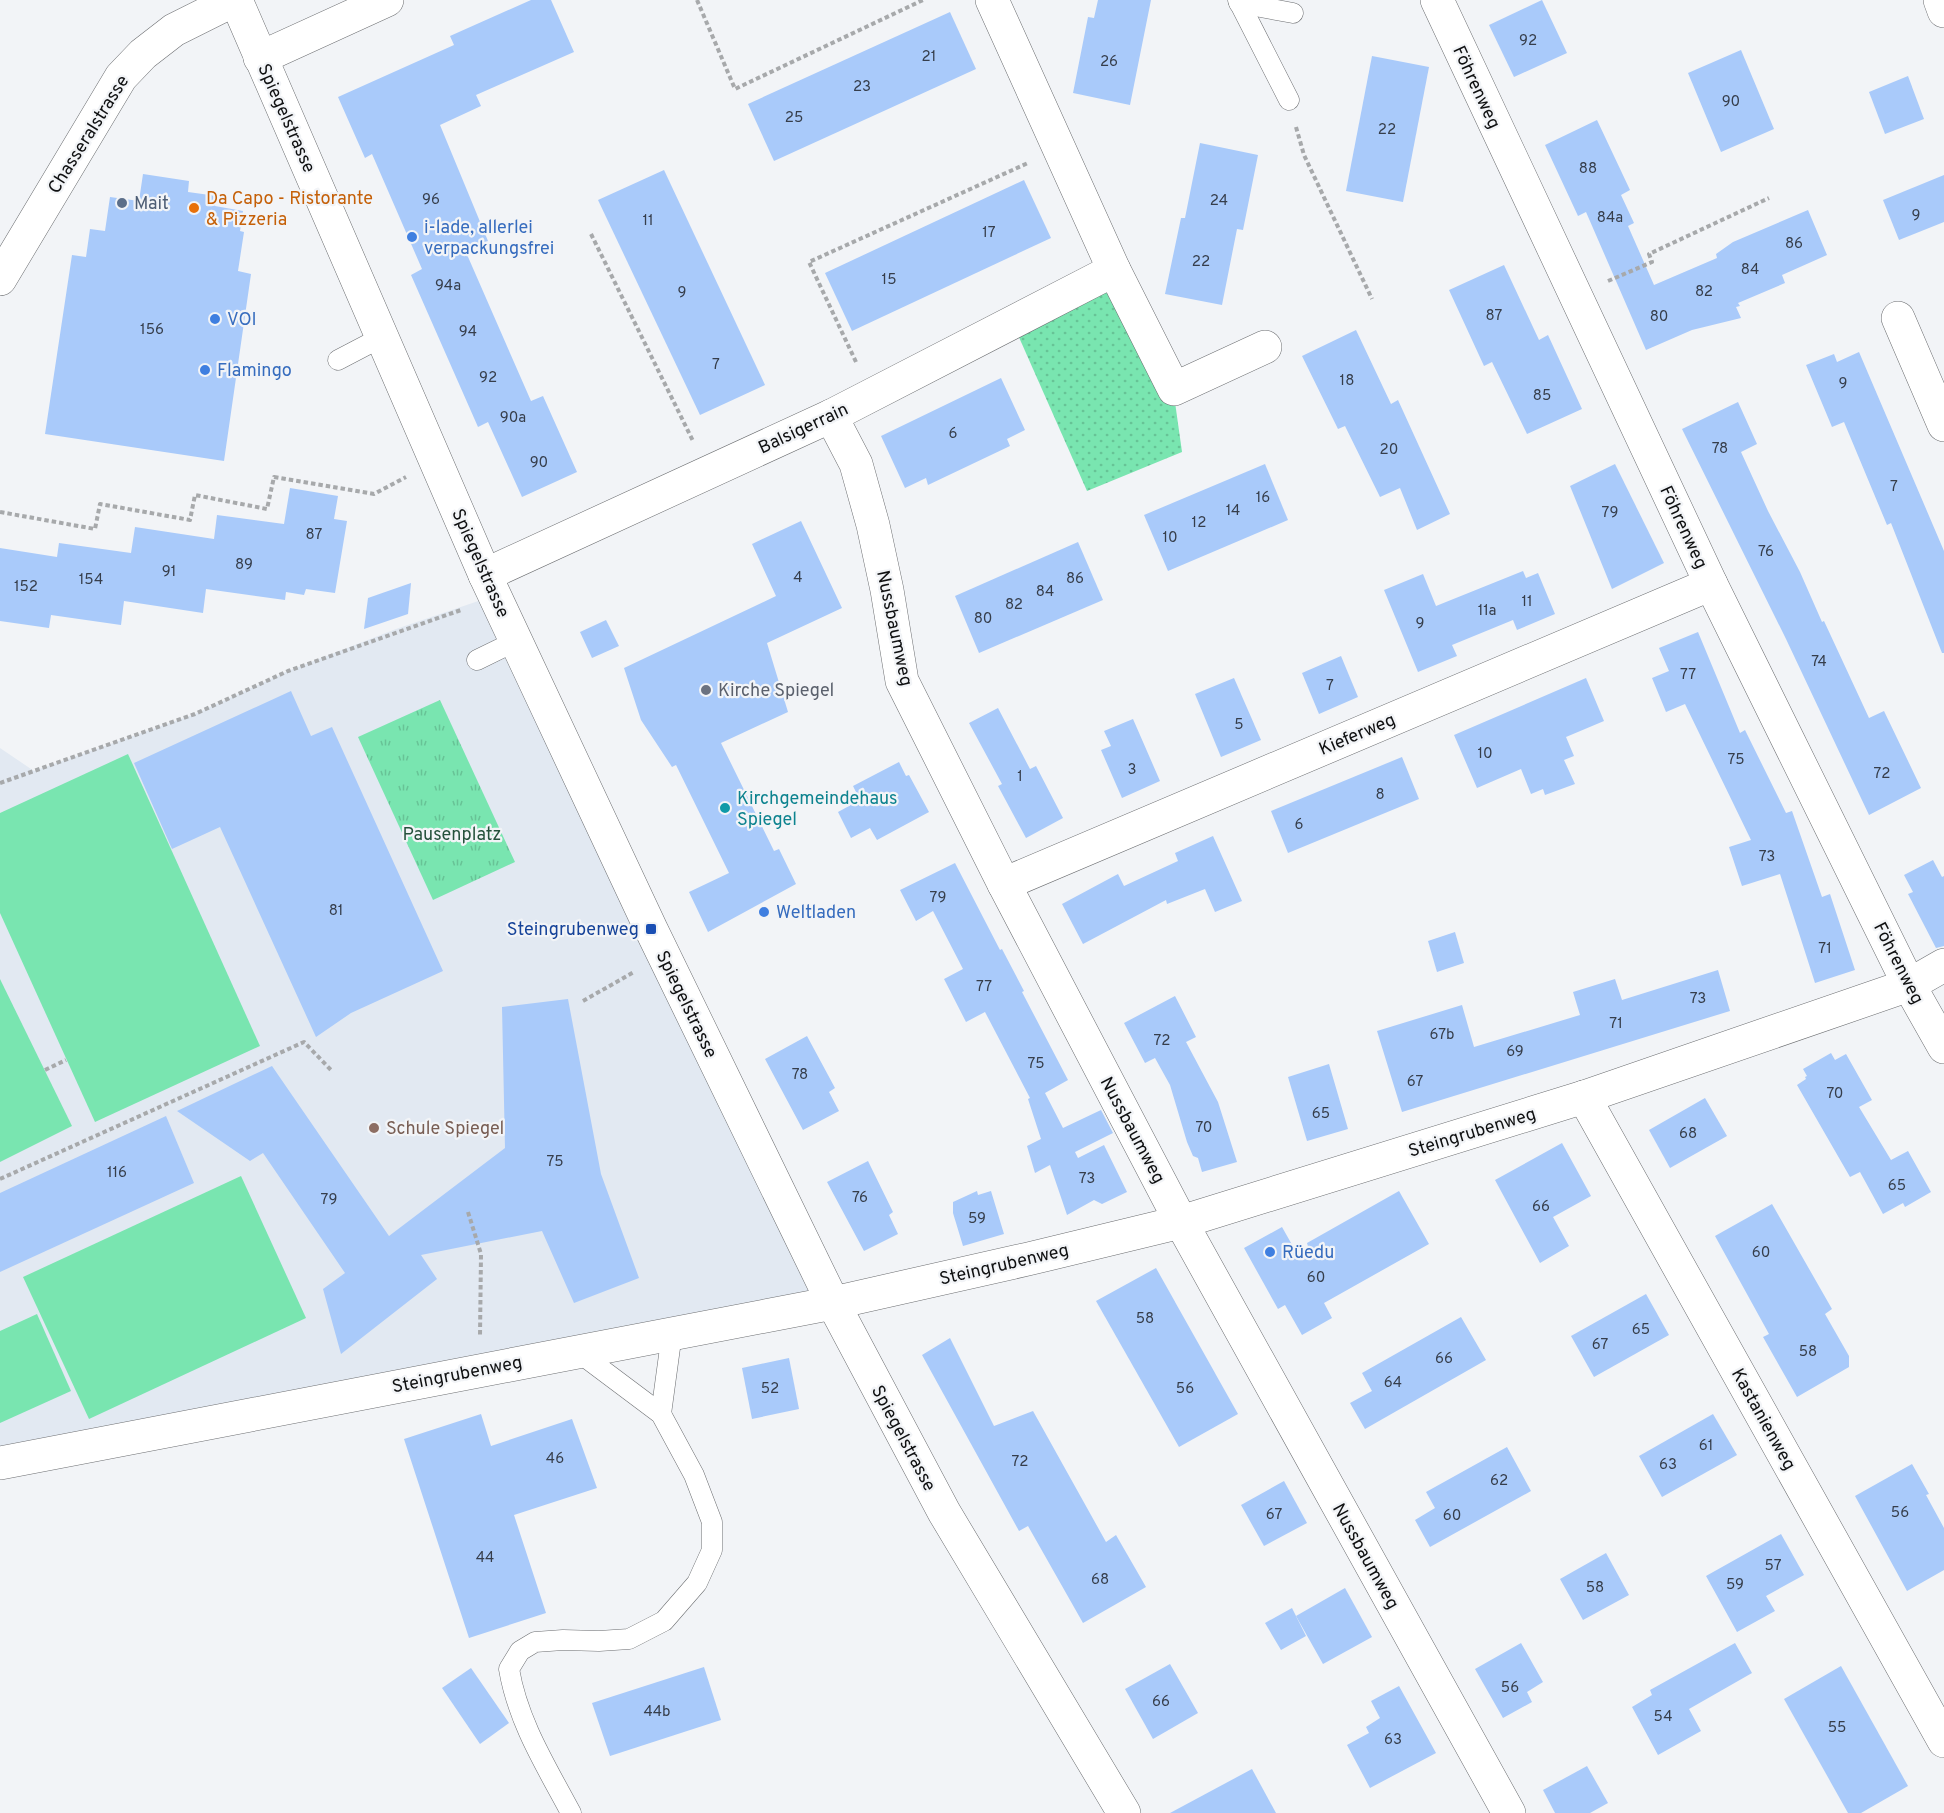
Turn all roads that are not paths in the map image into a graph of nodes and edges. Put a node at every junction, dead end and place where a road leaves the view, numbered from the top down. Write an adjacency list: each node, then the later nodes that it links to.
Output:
1 (235, 0): 9 (street, Spiegelstrasse); 12 (street, Chasseralstrasse)
2 (387, 0): 9 (street)
3 (992, 0): 11 (street)
4 (1437, 0): 19 (street, Föhrenweg)
5 (1940, 0): 7 (street)
6 (1239, 2): 8 (lane); 10 (lane)
7 (1944, 11)
8 (1293, 13)
9 (260, 58): 14 (street, Spiegelstrasse)
10 (1289, 100)
11 (1114, 270): 15 (street); 17 (street, Balsigerrain)
12 (0, 279)
13 (1898, 318): 18 (street)
14 (382, 337): 16 (lane); 20 (street, Spiegelstrasse)
15 (1264, 347)
16 (338, 360)
17 (831, 416): 20 (street, Balsigerrain); 23 (street, Nussbaumweg)
18 (1944, 425)
19 (1711, 584): 23 (street, Kieferweg); 25 (street, Föhrenweg)
20 (490, 586): 21 (street, Spiegelstrasse)
21 (516, 641): 22 (lane); 29 (street, Spiegelstrasse)
22 (477, 660)
23 (1004, 884): 28 (street, Nussbaumweg)
24 (1944, 965): 25 (street, Steingrubenweg)
25 (1909, 985): 26 (street, Föhrenweg); 27 (street, Steingrubenweg)
26 (1944, 1047)
27 (1584, 1097): 28 (street, Steingrubenweg); 34 (street, Kastanienweg)
28 (1181, 1222): 29 (street, Steingrubenweg); 37 (street, Nussbaumweg)
29 (832, 1303): 30 (street, Steingrubenweg); 36 (street, Spiegelstrasse)
30 (672, 1333): 31 (street, Steingrubenweg); 32 (lane)
31 (578, 1351): 32 (lane); 33 (street, Steingrubenweg)
32 (661, 1414): 35 (lane)
33 (0, 1463)
34 (1944, 1741)
35 (571, 1813)
36 (1124, 1813)
37 (1509, 1813)

